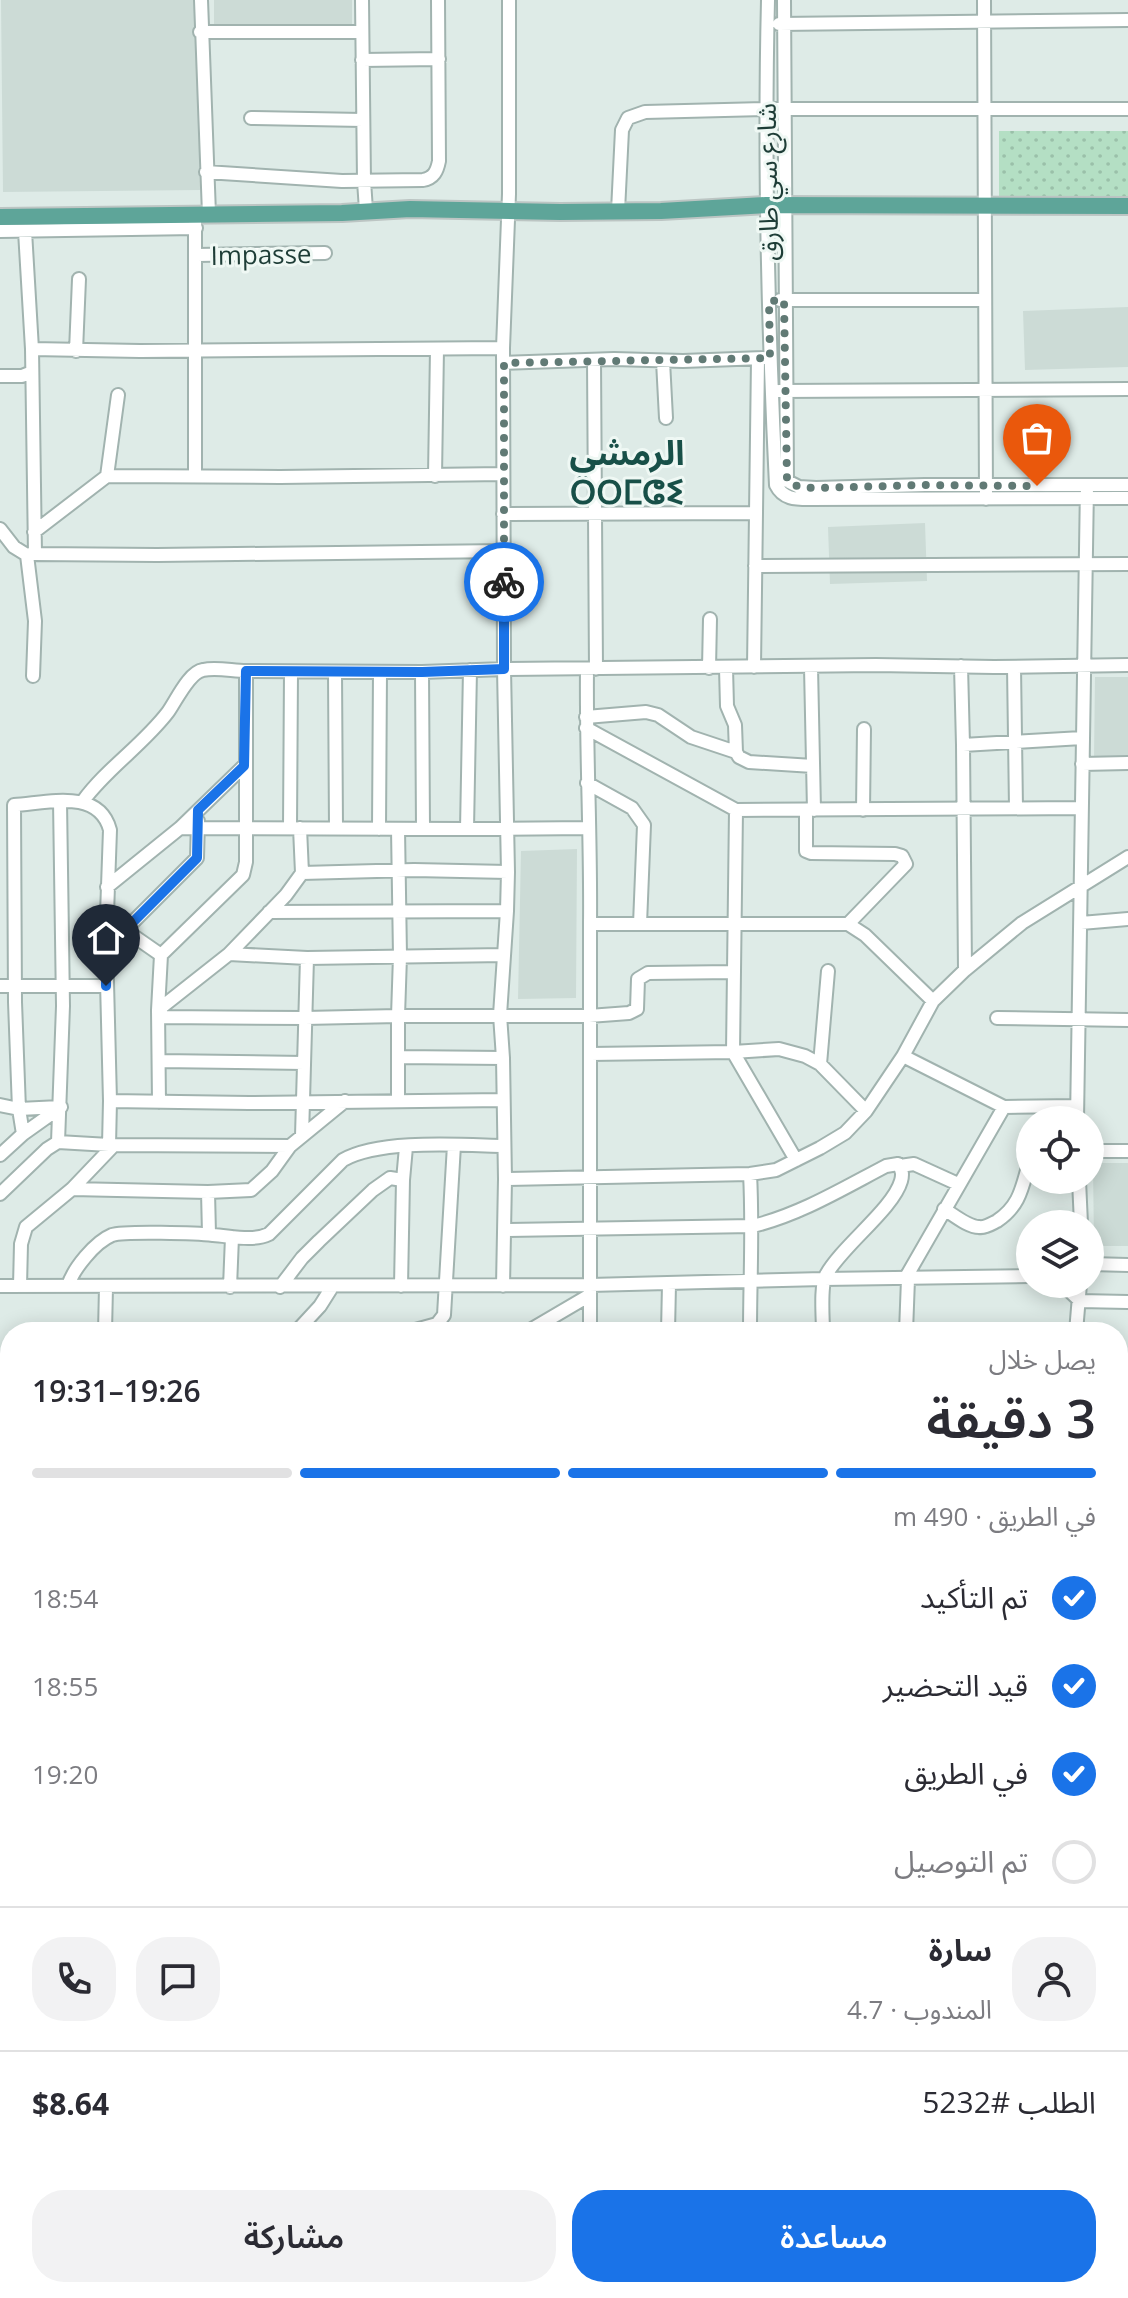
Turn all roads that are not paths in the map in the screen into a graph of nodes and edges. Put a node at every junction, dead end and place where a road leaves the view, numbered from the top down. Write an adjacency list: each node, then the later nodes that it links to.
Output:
1 (201, 0): 12 (street)
2 (362, 0): 13 (street)
3 (438, 0): 14 (street)
4 (509, 0): 29 (street)
5 (768, 0): 10 (street, شارع سي طارق)
6 (784, 0): 11 (street, شارع سي طارق)
7 (984, 0): 9 (street)
8 (1128, 20): 9 (street)
9 (985, 22): 11 (street); 19 (street)
10 (767, 24): 11 (street); 16 (street, شارع سي طارق)
11 (784, 24): 18 (street, شارع سي طارق)
12 (200, 32): 13 (street); 22 (street)
13 (362, 32): 15 (street)
14 (439, 59): 15 (street); 23 (street)
15 (362, 60): 21 (street)
16 (766, 109): 18 (street); 24 (street, شارع سي طارق); 30 (street)
17 (1128, 109): 19 (street)
18 (783, 110): 19 (street); 25 (street, شارع سي طارق)
19 (984, 110): 26 (street)
20 (251, 118): 21 (street)
21 (363, 120): 23 (street)
22 (206, 172): 23 (street); 32 (street)
23 (364, 181): 28 (street)
24 (766, 205): 25 (main road); 30 (main road); 40 (street, شارع سي طارق)
25 (786, 205): 26 (main road); 38 (street, شارع سي طارق)
26 (984, 205): 27 (main road); 39 (street)
27 (1128, 206)
28 (366, 210): 29 (main road); 32 (main road)
29 (508, 210): 30 (main road); 41 (street)
30 (618, 211)
31 (0, 217): 32 (main road)
32 (200, 219): 34 (street); 36 (street)
33 (0, 231): 34 (street)
34 (25, 231): 42 (street)
35 (325, 253): 36 (street, Impasse)
36 (197, 255): 44 (street)
37 (79, 279): 45 (street)
38 (784, 300): 39 (street); 40 (street); 54 (street, شارع سي طارق)
39 (984, 300): 55 (street)
40 (769, 301): 46 (street, شارع سي طارق)
41 (503, 348): 43 (street); 49 (street)
42 (32, 349): 45 (street); 50 (street)
43 (437, 349): 44 (street); 61 (street)
44 (195, 350): 45 (street); 60 (street)
45 (76, 351)
46 (764, 358): 48 (street); 53 (street, شارع سي طارق); 67 (street)
47 (594, 360): 48 (street); 49 (street); 69 (street)
48 (663, 361): 57 (street)
49 (504, 363): 58 (street)
50 (32, 372): 51 (street); 71 (street)
51 (0, 376)
52 (1128, 389): 55 (street)
53 (771, 391): 54 (street); 62 (street, شارع سي طارق)
54 (786, 391): 55 (street); 62 (street, شارع سي طارق)
55 (986, 391): 64 (street)
56 (118, 395): 59 (street)
57 (666, 418)
58 (503, 474): 61 (street); 68 (street)
59 (107, 476): 60 (street); 71 (street)
60 (195, 476): 61 (street)
61 (435, 476)
62 (781, 483): 64 (street)
63 (1128, 485): 65 (street)
64 (987, 492): 65 (street)
65 (1086, 492): 66 (street); 74 (street)
66 (1128, 498)
67 (755, 513): 69 (street); 76 (street)
68 (503, 514): 69 (street); 72 (street)
69 (596, 514): 87 (street)
70 (0, 529): 73 (street)
71 (34, 532): 73 (street)
72 (504, 551): 73 (street); 86 (street)
73 (31, 554): 94 (street)
74 (1085, 564): 75 (street); 76 (street); 78 (street)
75 (1128, 564)
76 (755, 566): 81 (street)
77 (710, 619): 84 (street)
78 (1083, 665): 79 (street); 83 (street); 97 (street)
79 (1128, 665)
80 (961, 666): 82 (street); 83 (street); 99 (street)
81 (754, 667): 82 (street); 85 (street)
82 (811, 667): 104 (street)
83 (1014, 667): 98 (street)
84 (709, 668): 85 (street); 87 (street)
85 (726, 668): 100 (street)
86 (504, 669): 87 (street); 88 (street); 125 (street)
87 (592, 669): 95 (street)
88 (470, 670): 93 (street); 124 (street)
89 (246, 671): 90 (street); 103 (street); 107 (street)
90 (291, 672): 91 (street); 118 (street)
91 (335, 672): 92 (street); 119 (street)
92 (380, 672): 93 (street); 122 (street)
93 (422, 672): 120 (street)
94 (33, 676)
95 (586, 723): 100 (street); 105 (street); 112 (street)
96 (864, 729): 114 (street)
97 (1082, 738): 98 (street); 102 (street)
98 (1016, 742): 99 (street); 109 (street)
99 (963, 745): 108 (street)
100 (736, 752): 104 (street)
101 (1128, 763): 102 (street)
102 (1082, 764): 110 (street)
103 (244, 766): 111 (street); 116 (street)
104 (813, 766): 113 (street)
105 (587, 783): 121 (street); 139 (street)
106 (60, 801): 107 (street); 151 (street); 153 (street)
107 (83, 801): 131 (street)
108 (964, 808): 109 (street); 114 (street); 148 (street)
109 (1016, 808): 110 (street)
110 (1081, 808): 130 (street)
111 (198, 810): 115 (street); 117 (street)
112 (736, 810): 113 (street); 136 (street)
113 (810, 810): 114 (street); 140 (street)
114 (863, 810)
115 (197, 827): 116 (street); 117 (street); 141 (street)
116 (245, 827): 118 (street); 144 (street)
117 (180, 828): 131 (street)
118 (295, 828): 119 (street); 129 (street)
119 (336, 828): 122 (street)
120 (423, 828): 123 (street); 124 (street)
121 (589, 828): 125 (street); 138 (street)
122 (379, 829): 123 (street)
123 (398, 829): 127 (street)
124 (467, 829): 125 (street)
125 (507, 830): 128 (street)
126 (1127, 859): 130 (street)
127 (398, 870): 128 (street); 129 (street); 134 (street)
128 (508, 872): 132 (street)
129 (302, 873): 133 (street)
130 (1081, 886): 137 (street); 148 (street)
131 (107, 887): 142 (street)
132 (507, 911): 134 (street); 145 (street)
133 (269, 912): 134 (street); 143 (street)
134 (399, 913): 146 (street)
135 (1128, 919): 137 (street)
136 (736, 923): 139 (street); 140 (street); 150 (street)
137 (1081, 923): 162 (street)
138 (590, 924): 139 (street); 159 (street)
139 (640, 924)
140 (848, 924): 155 (street)
141 (125, 930): 142 (street); 144 (street)
142 (106, 942): 154 (street)
143 (229, 954): 147 (street); 156 (street)
144 (161, 955): 156 (street)
145 (504, 955): 146 (street); 157 (street)
146 (400, 956): 147 (street); 158 (street)
147 (307, 958): 160 (street)
148 (965, 970): 155 (street)
149 (828, 971): 171 (street)
150 (734, 972): 159 (street); 164 (street)
151 (15, 985): 152 (street); 153 (street); 183 (street)
152 (0, 986)
153 (62, 986): 154 (street); 180 (street)
154 (106, 986): 173 (street)
155 (933, 1001): 166 (street)
156 (162, 1015): 160 (street); 169 (street)
157 (500, 1015): 158 (street); 159 (street); 168 (street)
158 (398, 1016): 160 (street); 167 (street)
159 (589, 1016): 165 (street)
160 (305, 1018): 170 (street)
161 (997, 1018): 162 (street)
162 (1080, 1019): 163 (street); 179 (street)
163 (1128, 1020)
164 (733, 1052): 165 (street); 171 (street); 196 (street)
165 (590, 1054): 199 (street)
166 (903, 1056): 181 (street); 184 (street)
167 (398, 1057): 168 (street); 175 (street)
168 (503, 1058): 172 (street)
169 (160, 1061): 170 (street); 176 (street)
170 (304, 1063): 177 (street)
171 (820, 1064): 184 (street)
172 (503, 1100): 175 (street); 191 (street)
173 (110, 1101): 176 (street); 188 (street)
174 (345, 1101): 175 (street); 177 (street); 186 (street)
175 (398, 1101)
176 (159, 1102): 177 (street)
177 (301, 1103): 186 (street)
178 (0, 1105): 183 (street)
179 (1077, 1106)
180 (61, 1107): 183 (street); 185 (street); 187 (street)
181 (1004, 1107): 182 (street); 202 (street)
182 (1016, 1107)
183 (19, 1109): 185 (street)
184 (866, 1111): 196 (street)
185 (23, 1134): 195 (street)
186 (302, 1136): 190 (street)
187 (58, 1142): 188 (street); 205 (street)
188 (111, 1145): 190 (street); 203 (street)
189 (454, 1145): 191 (street); 192 (street); 224 (street)
190 (290, 1146): 204 (street)
191 (504, 1146): 200 (street)
192 (406, 1147): 201 (street); 212 (street)
193 (1104, 1151): 194 (street)
194 (1128, 1151)
195 (0, 1155)
196 (796, 1160): 198 (street)
197 (900, 1166): 202 (street); 208 (street); 216 (street)
198 (750, 1174): 199 (street); 208 (street)
199 (590, 1176): 200 (street); 209 (street)
200 (505, 1179): 210 (street)
201 (403, 1180): 223 (street); 228 (street)
202 (958, 1184): 207 (street)
203 (72, 1189): 204 (street); 221 (street)
204 (208, 1192): 211 (street)
205 (0, 1194)
206 (1019, 1194): 207 (street)
207 (944, 1209): 217 (street)
208 (753, 1226): 209 (street); 218 (street)
209 (591, 1228): 210 (street); 230 (street)
210 (505, 1230): 225 (street)
211 (209, 1234): 212 (street); 222 (street)
212 (232, 1237): 227 (street)
213 (1104, 1264): 214 (street)
214 (1128, 1265)
215 (1016, 1276): 217 (street)
216 (823, 1279): 217 (street); 218 (street); 241 (street)
217 (906, 1279): 242 (street)
218 (750, 1281): 219 (street); 240 (street)
219 (669, 1284): 230 (street); 239 (street)
220 (0, 1286): 221 (street)
221 (20, 1286): 222 (street)
222 (68, 1286): 226 (street)
223 (401, 1286): 224 (street); 229 (street)
224 (447, 1286): 225 (street); 236 (street)
225 (503, 1286): 230 (street)
226 (106, 1287): 227 (street); 234 (street)
227 (230, 1287): 228 (street)
228 (280, 1287): 229 (street)
229 (332, 1287): 235 (street)
230 (590, 1290): 237 (street); 238 (street)
231 (1077, 1298): 232 (street)
232 (1080, 1301): 233 (street); 243 (street)
233 (1128, 1302)
234 (105, 1322)
235 (305, 1322)
236 (440, 1322)
237 (542, 1322)
238 (590, 1322)
239 (668, 1322)
240 (750, 1322)
241 (823, 1322)
242 (906, 1322)
243 (1077, 1322)

